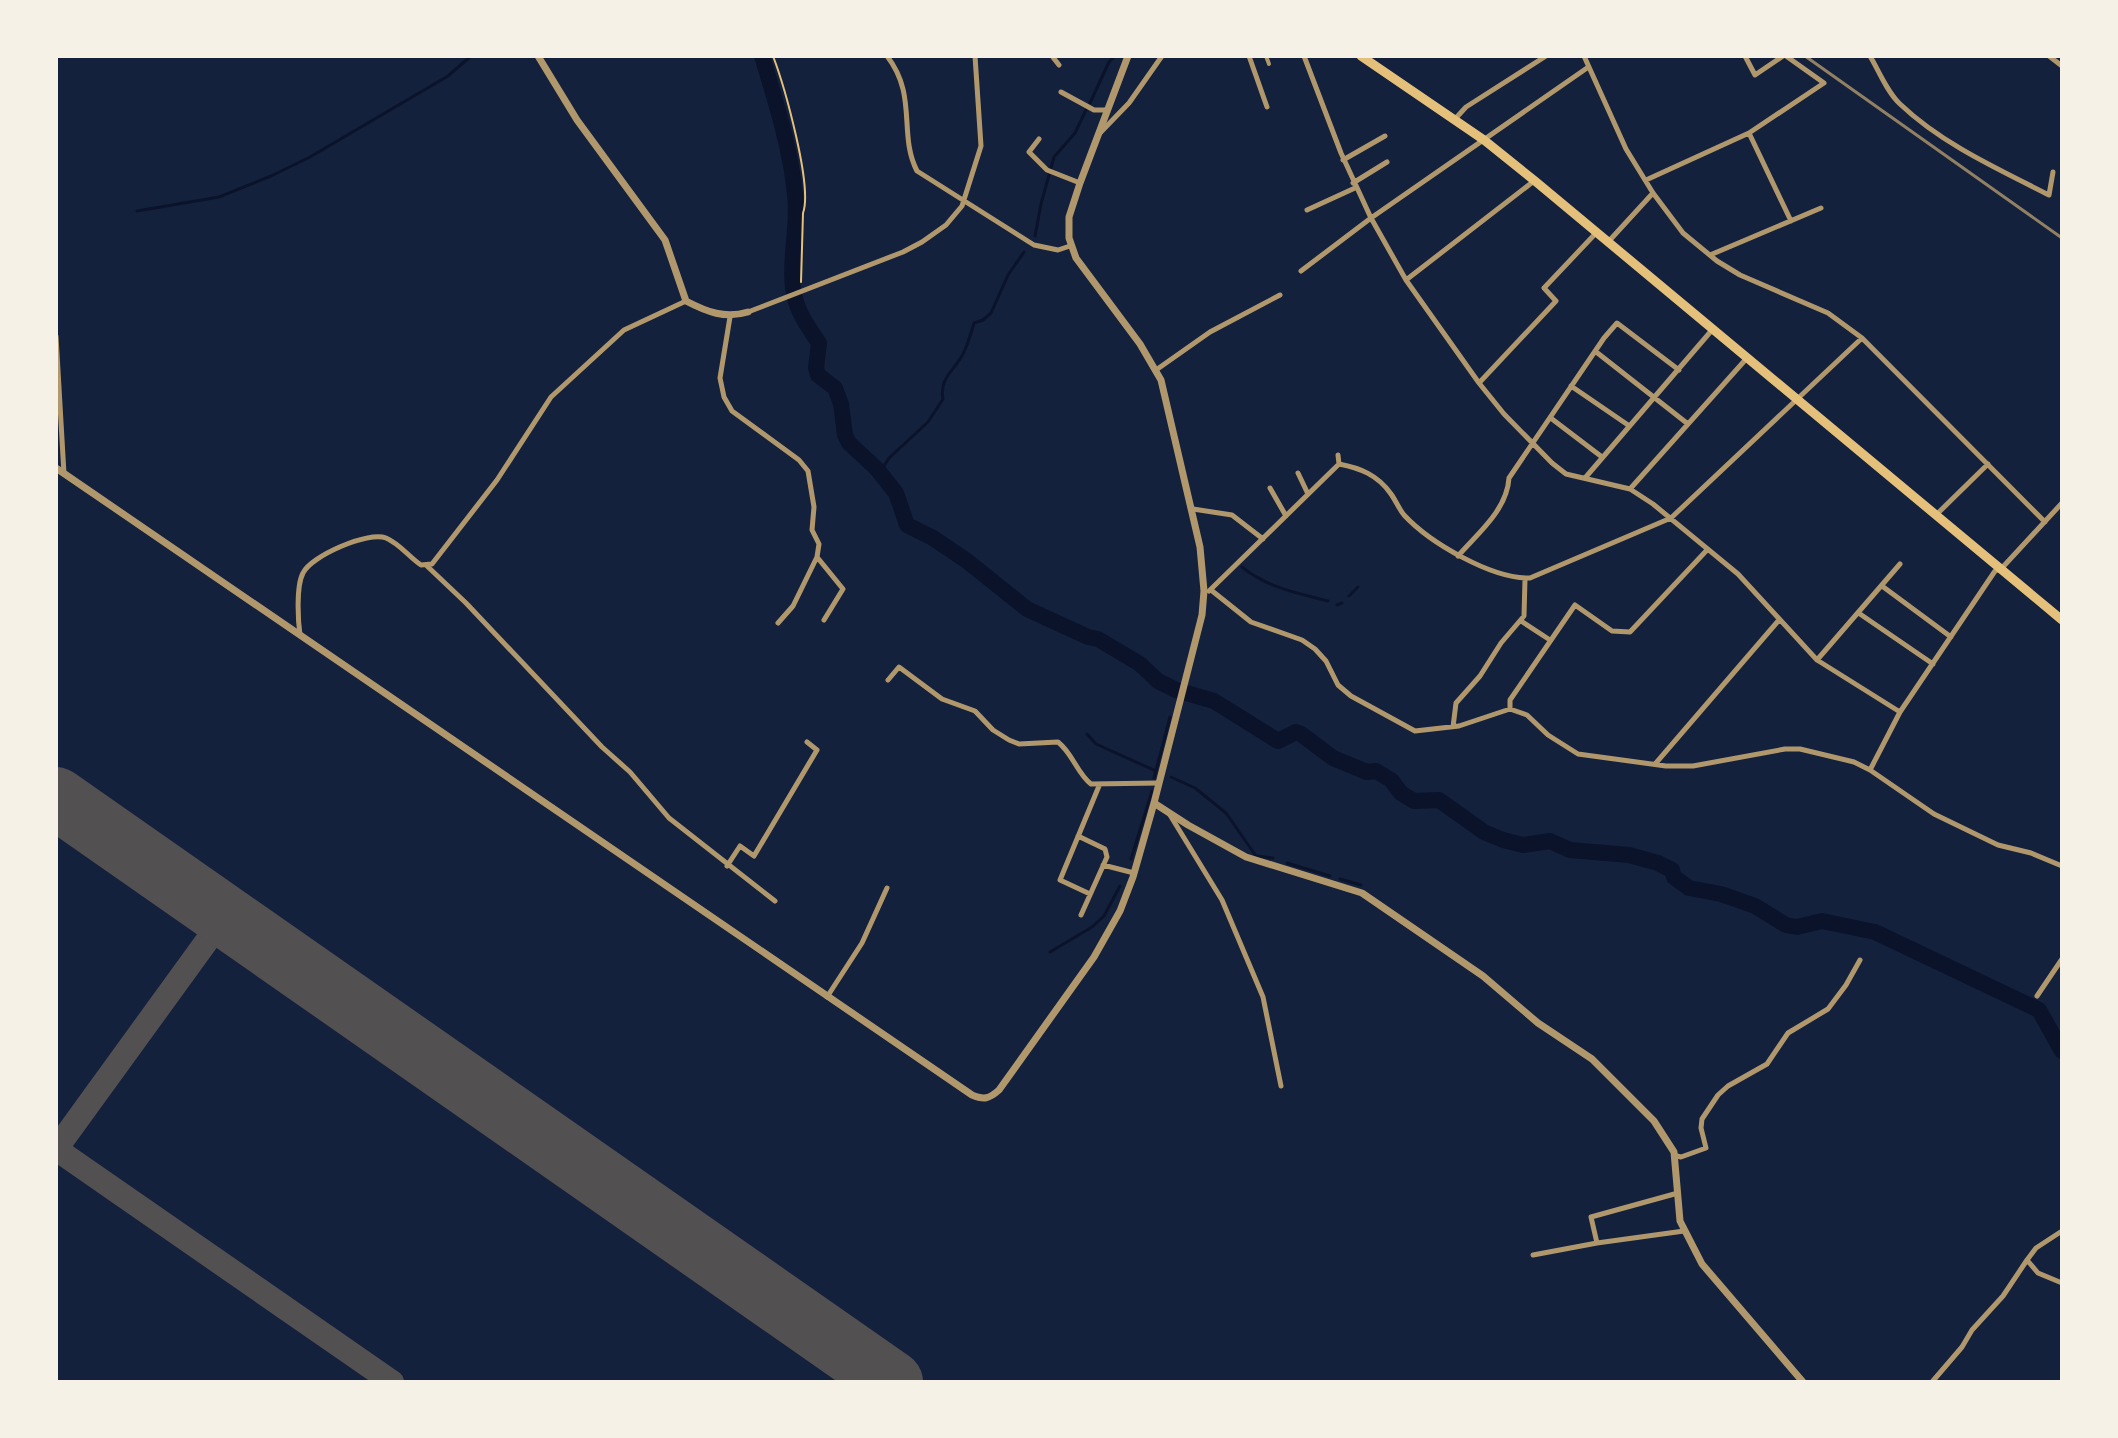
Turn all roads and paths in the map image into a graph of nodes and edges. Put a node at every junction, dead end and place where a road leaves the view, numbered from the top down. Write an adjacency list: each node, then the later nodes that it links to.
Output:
1 (538, 56): 52 (street)
2 (773, 56): 50 (path)
3 (887, 56): 39 (street)
4 (975, 56): 39 (street)
5 (1052, 56): 19 (street)
6 (1128, 56): 24 (street)
7 (1162, 56): 28 (street)
8 (1249, 56): 23 (street)
9 (1266, 56): 18 (street)
10 (1304, 56): 31 (street)
11 (1361, 56): 25 (main road)
12 (1546, 56): 25 (street)
13 (1584, 56): 21 (street)
14 (1745, 56): 15 (street)
15 (1784, 56): 26 (street)
16 (1870, 56): 33 (street)
17 (2049, 56): 20 (street)
18 (1269, 64)
19 (1059, 65)
20 (2062, 66)
21 (1587, 68): 30 (street); 34 (street)
22 (1061, 92): 24 (street)
23 (1267, 107)
24 (1107, 110): 28 (street)
25 (1455, 119): 30 (main road)
26 (1749, 133): 34 (street); 43 (street)
27 (1385, 136): 31 (street)
28 (1096, 137): 36 (street)
29 (1039, 139): 36 (street)
30 (1484, 140): 35 (main road); 42 (street)
31 (1343, 160): 37 (street)
32 (1387, 162): 37 (street)
33 (2053, 172)
34 (1646, 180): 38 (street)
35 (1535, 181): 44 (main road); 49 (street)
36 (1080, 183): 46 (street)
37 (1354, 185): 41 (street); 42 (street)
38 (1653, 193): 45 (street); 47 (street)
39 (963, 200): 46 (street); 50 (street)
40 (1821, 208): 43 (street)
41 (1307, 210)
42 (1371, 218): 48 (street); 49 (street)
43 (1791, 221): 47 (street)
44 (1597, 232): 45 (main road); 62 (street)
45 (1608, 242): 55 (main road)
46 (1070, 246): 60 (street)
47 (1710, 255): 57 (street)
48 (1301, 271)
49 (1406, 280): 62 (street)
50 (802, 291): 53 (street)
51 (1280, 295): 60 (street)
52 (686, 301): 54 (street); 92 (street)
53 (748, 312): 54 (street)
54 (730, 317): 90 (street)
55 (1713, 329): 59 (main road); 61 (street)
56 (56, 336): 76 (street)
57 (1862, 338): 65 (street); 73 (street)
58 (1595, 351): 61 (street); 63 (street); 64 (street)
59 (1748, 358): 65 (main road); 67 (street)
60 (1156, 370): 82 (street)
61 (1679, 370): 64 (street)
62 (1479, 383): 69 (street)
63 (1571, 386): 66 (street); 68 (street)
64 (1655, 396): 67 (street); 68 (street)
65 (1798, 400): 83 (main road); 85 (street)
66 (1551, 418): 69 (street); 71 (street)
67 (1688, 424): 79 (street)
68 (1628, 425): 71 (street)
69 (1534, 443): 77 (street); 89 (street)
70 (1338, 455): 72 (street)
71 (1602, 457): 77 (street)
72 (1339, 464): 80 (street); 89 (street)
73 (1988, 464): 83 (street); 86 (street)
74 (56, 468): 76 (street)
75 (1298, 473): 80 (street)
76 (64, 474): 103 (street)
77 (1585, 478): 79 (street)
78 (1270, 488): 84 (street)
79 (1630, 489): 85 (street)
80 (1308, 494): 84 (street)
81 (2062, 503): 86 (street)
82 (1193, 509): 87 (street); 96 (street)
83 (1936, 515): 93 (main road)
84 (1286, 516): 87 (street)
85 (1671, 518): 88 (street); 94 (street)
86 (2045, 522): 93 (street)
87 (1263, 539): 96 (street)
88 (1707, 550): 99 (street); 105 (street)
89 (1458, 556): 94 (street)
90 (817, 557): 98 (street); 102 (street)
91 (1900, 564): 95 (street)
92 (427, 566): 103 (street); 121 (street)
93 (2001, 569): 100 (main road); 104 (street)
94 (1525, 579): 101 (street)
95 (1882, 586): 97 (street); 104 (street)
96 (1208, 591): 111 (street); 115 (street)
97 (1860, 614): 106 (street); 107 (street)
98 (824, 620)
99 (1779, 620): 106 (street); 113 (street)
100 (2062, 620)
101 (1521, 621): 105 (street); 111 (street)
102 (778, 623)
103 (300, 635): 131 (street)
104 (1951, 637): 107 (street)
105 (1550, 640): 109 (street)
106 (1817, 660): 110 (street)
107 (1933, 664): 110 (street)
108 (888, 680): 116 (street)
109 (1510, 709): 111 (street); 113 (street)
110 (1900, 712): 114 (street)
111 (1453, 727)
112 (807, 742): 121 (street)
113 (1656, 763): 114 (street)
114 (1870, 770): 122 (street)
115 (1159, 783): 116 (street); 117 (street)
116 (1099, 786): 119 (street)
117 (1154, 803): 118 (street); 123 (street)
118 (1168, 811): 132 (street); 133 (street)
119 (1078, 836): 120 (street); 125 (street)
120 (1103, 865): 123 (street); 125 (street)
121 (727, 866): 126 (street)
122 (2062, 866)
123 (1134, 873): 131 (street)
124 (887, 888): 131 (street)
125 (1090, 894): 127 (street)
126 (775, 901)
127 (1081, 915)
128 (2062, 959): 130 (street)
129 (1860, 960): 133 (street)
130 (2037, 996)
131 (827, 997)
132 (1281, 1086)
133 (1677, 1156): 134 (street)
134 (1678, 1193): 135 (street); 137 (street)
135 (1684, 1231): 137 (street); 141 (street)
136 (2062, 1231): 139 (street)
137 (1597, 1243): 138 (street)
138 (1533, 1255)
139 (2027, 1260): 140 (street); 142 (street)
140 (2062, 1283)
141 (1803, 1382)
142 (1932, 1382)

